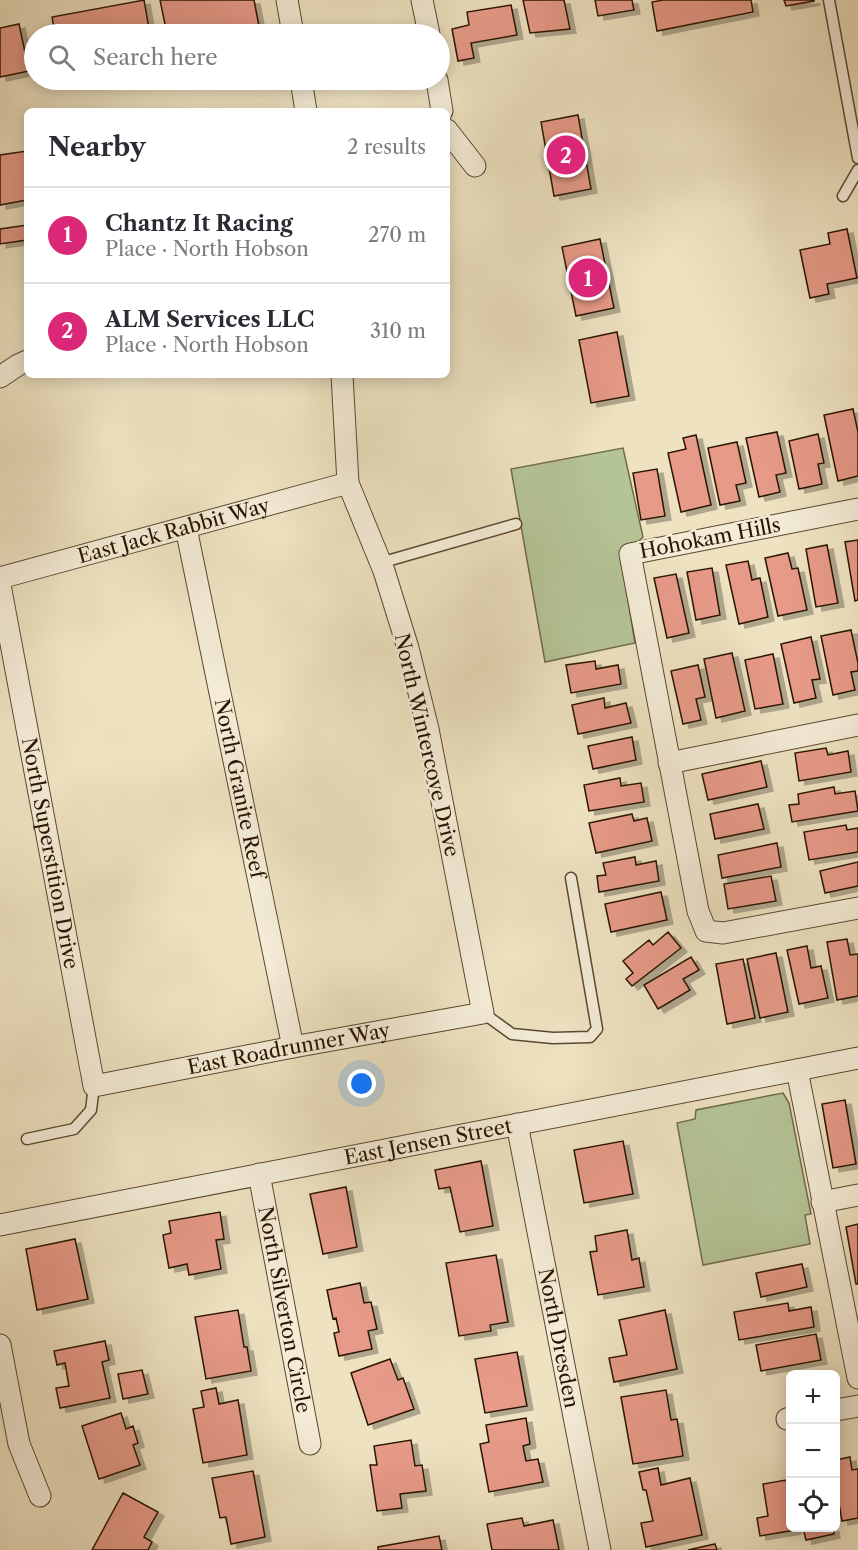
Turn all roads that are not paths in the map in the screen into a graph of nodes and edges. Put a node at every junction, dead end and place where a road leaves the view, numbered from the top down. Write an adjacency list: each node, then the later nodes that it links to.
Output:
1 (287, 0): 4 (street)
2 (422, 0): 5 (street)
3 (829, 0): 11 (lane)
4 (291, 24)
5 (427, 24)
6 (303, 90): 8 (street)
7 (439, 90): 9 (street)
8 (306, 108)
9 (442, 108)
10 (450, 134): 12 (street)
11 (858, 158)
12 (475, 166)
13 (858, 170): 14 (lane)
14 (843, 196)
15 (24, 362): 16 (street)
16 (0, 377)
17 (342, 378): 18 (street, North Wintercove Drive)
18 (348, 483): 21 (street, East Jack Rabbit Way); 22 (street, North Wintercove Drive)
19 (858, 509): 26 (street, Hohokam Hills)
20 (516, 524): 22 (lane)
21 (186, 528): 23 (street, East Jack Rabbit Way); 30 (street, North Granite Reef)
22 (380, 563): 29 (street, North Wintercove Drive)
23 (0, 578)
24 (0, 585): 33 (street, North Superstition Drive)
25 (858, 725): 26 (street)
26 (669, 763): 28 (street, Hohokam Hills)
27 (571, 878): 29 (lane)
28 (858, 908)
29 (483, 1013): 30 (street, East Roadrunner Way)
30 (293, 1047): 33 (street, East Roadrunner Way)
31 (858, 1058): 32 (street, East Jensen Street)
32 (797, 1070): 34 (street, East Jensen Street); 38 (street)
33 (94, 1086): 35 (lane)
34 (517, 1124): 36 (street, East Jensen Street); 46 (street, North Dresden)
35 (27, 1139)
36 (259, 1174): 39 (street, East Jensen Street); 44 (street, North Silverton Circle)
37 (858, 1195): 38 (street)
38 (822, 1202): 41 (street)
39 (0, 1225)
40 (0, 1346): 45 (street)
41 (858, 1378)
42 (858, 1407): 43 (street)
43 (840, 1409)
44 (310, 1444)
45 (40, 1496)
46 (600, 1550)

